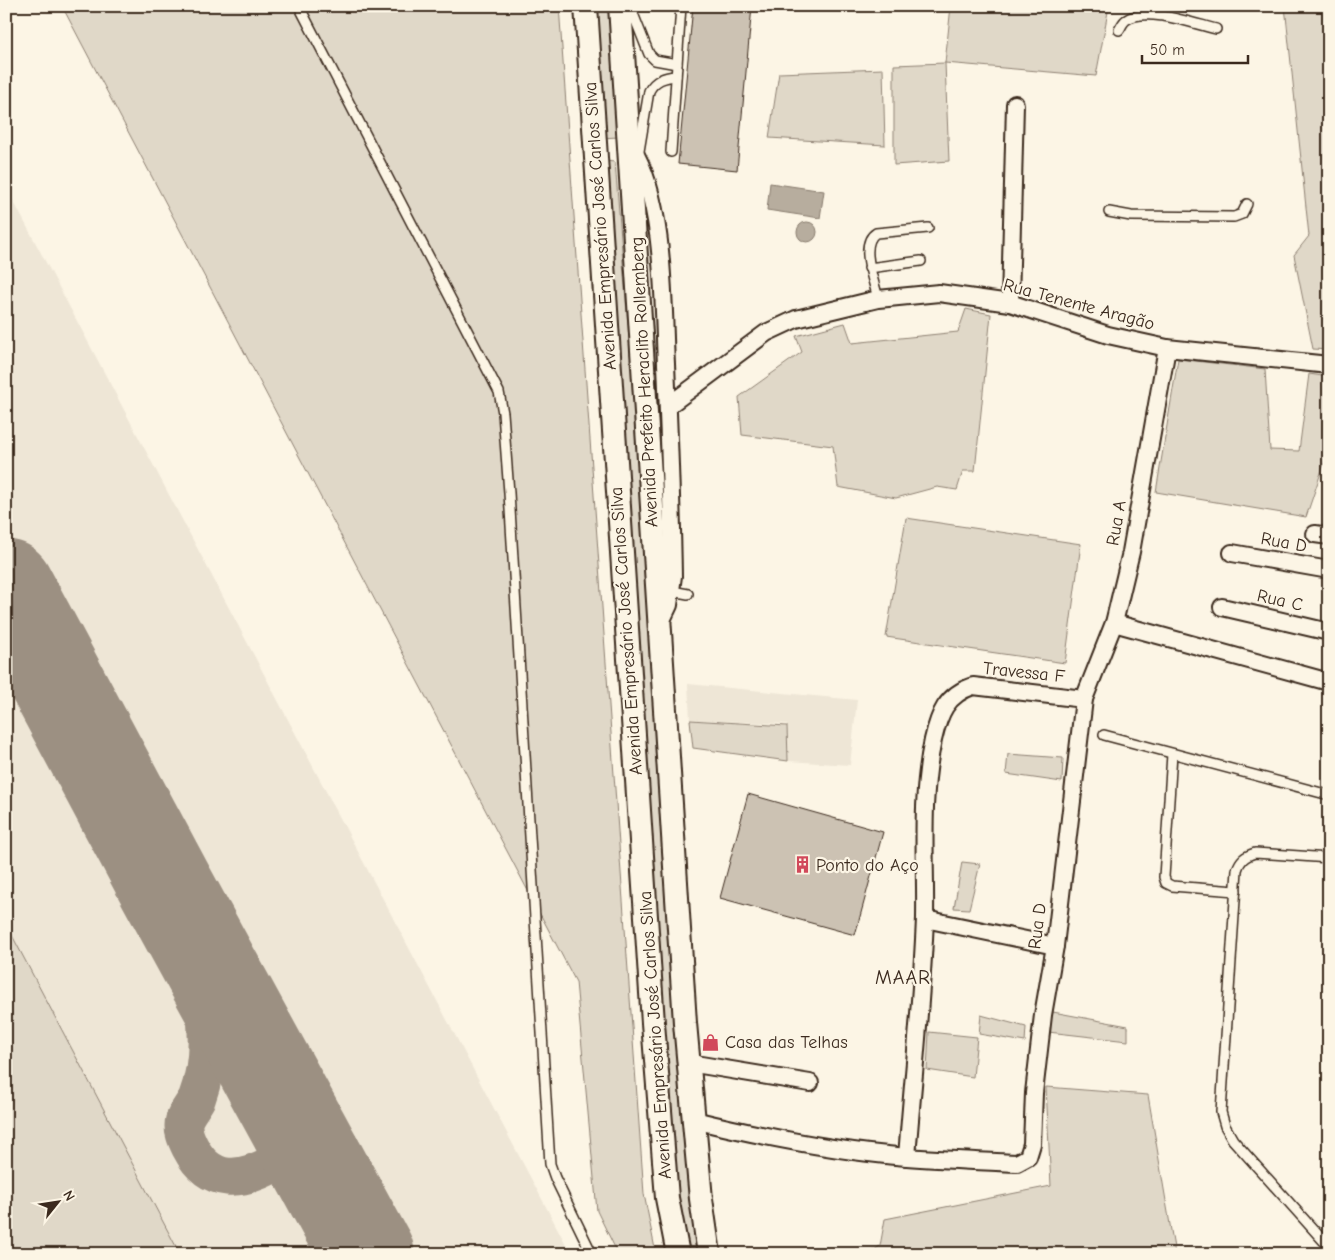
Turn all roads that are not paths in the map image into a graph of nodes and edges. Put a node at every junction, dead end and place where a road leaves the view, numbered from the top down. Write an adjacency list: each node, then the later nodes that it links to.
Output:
1 (299, 6): 48 (lane)
2 (586, 6): 11 (main road, Avenida Empresário José Carlos Silva)
3 (620, 6): 12 (main road, Avenida Empresário José Carlos Silva)
4 (630, 6): 8 (lane)
5 (681, 6): 8 (lane)
6 (1216, 29): 7 (lane)
7 (1119, 30)
8 (677, 64): 9 (lane)
9 (676, 76): 12 (lane); 13 (lane)
10 (1015, 104): 20 (street)
11 (595, 149): 12 (main road); 49 (main road, Avenida Empresário José Carlos Silva)
12 (632, 150): 21 (main road, Avenida Empresário José Carlos Silva); 22 (street, Avenida Prefeito Heraclito Rollemberg)
13 (671, 152)
14 (1248, 204): 15 (lane)
15 (1108, 212)
16 (928, 228): 18 (lane)
17 (922, 261): 18 (lane)
18 (869, 268): 19 (lane)
19 (878, 299): 20 (street, Rua Tenente Aragão); 25 (street, Rua Tenente Aragão)
20 (1010, 303): 23 (street, Rua Tenente Aragão)
21 (640, 318): 22 (street); 30 (main road, Avenida Empresário José Carlos Silva)
22 (663, 318): 25 (street, Avenida Prefeito Heraclito Rollemberg)
23 (1167, 348): 24 (street, Rua Tenente Aragão); 29 (street, Rua A)
24 (1329, 365)
25 (668, 406): 30 (street, Avenida Prefeito Heraclito Rollemberg)
26 (1232, 553): 27 (street, Rua D)
27 (1329, 570)
28 (1222, 607): 31 (street, Rua C)
29 (1114, 623): 32 (street); 33 (street, Rua A)
30 (660, 624): 41 (main road, Avenida Empresário José Carlos Silva)
31 (1329, 632)
32 (1329, 682)
33 (1084, 699): 39 (street, Travessa F); 40 (street, Rua D)
34 (1104, 735): 35 (lane)
35 (1172, 754): 36 (lane); 38 (lane)
36 (1329, 795)
37 (1329, 858): 38 (lane)
38 (1236, 891): 45 (lane)
39 (925, 919): 40 (street); 44 (street)
40 (1055, 946): 44 (street, Rua D)
41 (689, 1063): 42 (street); 43 (main road, Avenida Empresário José Carlos Silva)
42 (810, 1083)
43 (694, 1120): 44 (street); 50 (main road, Avenida Empresário José Carlos Silva)
44 (907, 1157)
45 (1317, 1233): 46 (lane); 47 (lane)
46 (1329, 1238)
47 (1329, 1246)
48 (592, 1254)
49 (678, 1254)
50 (709, 1254)

